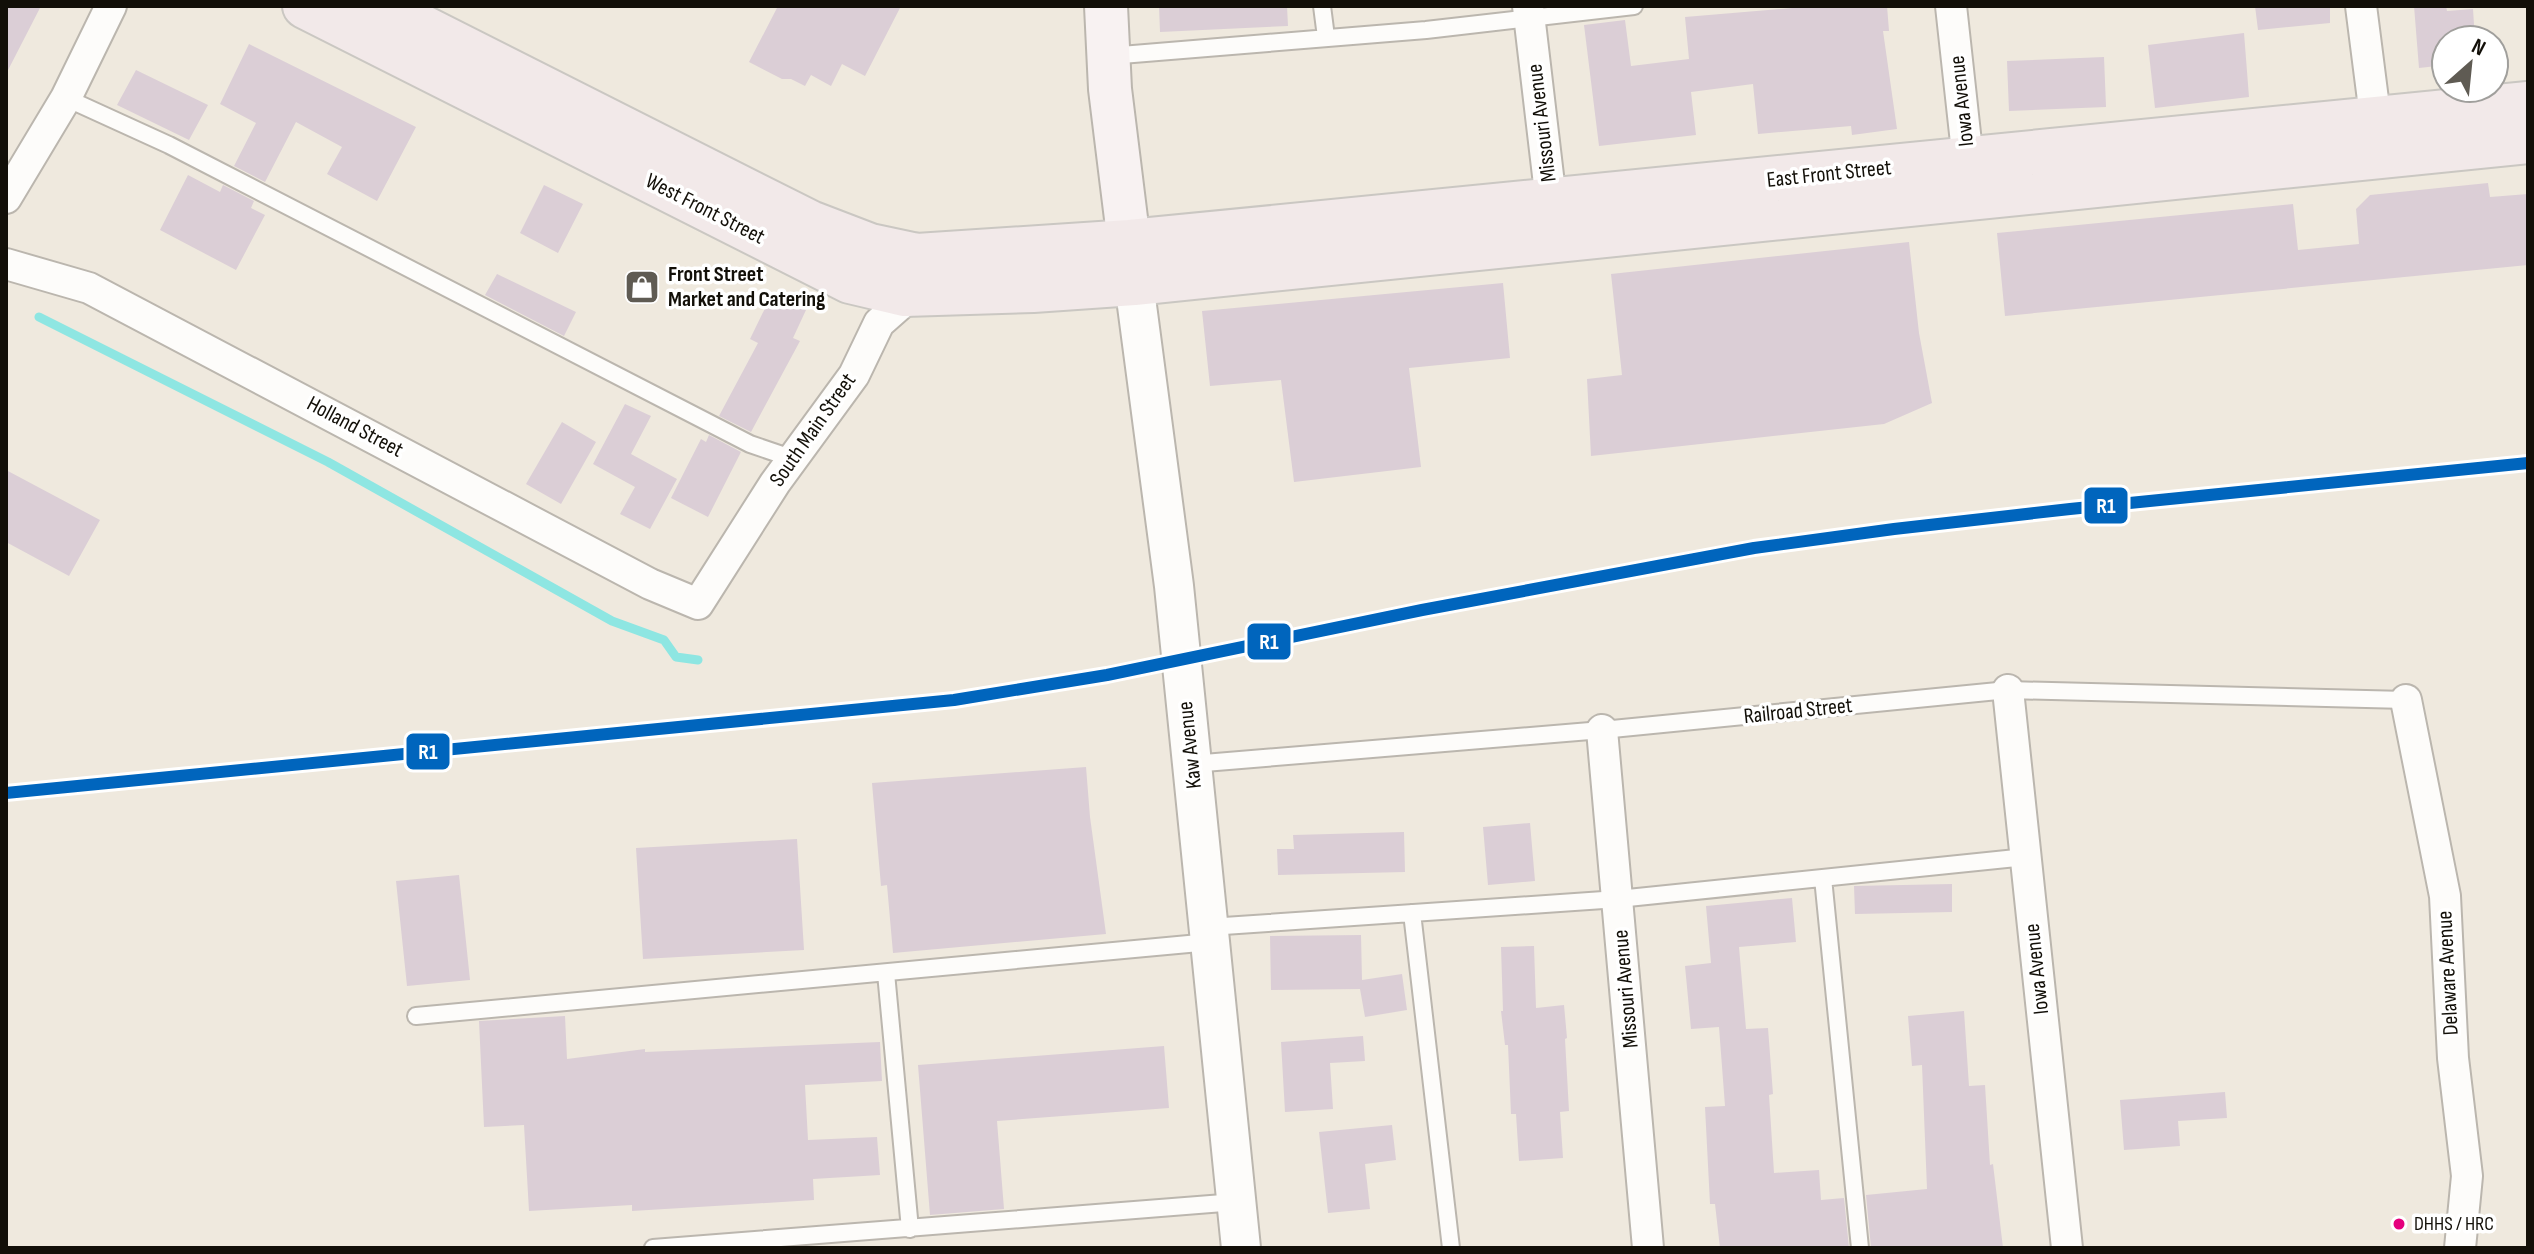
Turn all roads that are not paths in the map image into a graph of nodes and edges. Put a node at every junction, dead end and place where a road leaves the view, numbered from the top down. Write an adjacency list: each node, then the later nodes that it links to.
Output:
1 (111, 6): 12 (street)
2 (305, 6): 21 (main road, West Front Street)
3 (380, 6): 21 (main road, West Front Street)
4 (1106, 6): 11 (main road)
5 (1322, 6): 10 (lane)
6 (1634, 6): 9 (lane)
7 (1951, 6): 16 (street, Iowa Avenue)
8 (2361, 6): 14 (street)
9 (1529, 12): 10 (lane); 18 (street, Missouri Avenue)
10 (1326, 37): 11 (lane)
11 (1108, 56): 19 (main road)
12 (66, 98): 17 (street); 22 (lane)
13 (2528, 104): 14 (main road, East Front Street)
14 (2377, 137): 15 (main road, East Front Street); 16 (main road, East Front Street)
15 (2528, 141)
16 (1970, 178): 18 (main road, East Front Street)
17 (6, 198)
18 (1553, 221): 19 (main road, East Front Street)
19 (1132, 262): 21 (main road, West Front Street); 27 (street, Kaw Avenue)
20 (6, 264): 23 (street, Holland Street)
21 (915, 274): 22 (street, South Main Street)
22 (794, 459): 23 (street, South Main Street)
23 (698, 604)
24 (2008, 690): 25 (lane, Railroad Street); 26 (lane, Railroad Street); 28 (street, Iowa Avenue)
25 (2406, 700): 44 (street, Delaware Avenue)
26 (1602, 730): 27 (lane, Railroad Street); 30 (street, Missouri Avenue)
27 (1192, 764): 32 (street, Kaw Avenue)
28 (2026, 857): 29 (lane); 43 (street, Iowa Avenue)
29 (1823, 878): 30 (lane); 42 (lane)
30 (1618, 899): 31 (lane); 41 (street, Missouri Avenue)
31 (1412, 913): 32 (lane); 40 (lane)
32 (1210, 935): 33 (lane); 35 (street, Kaw Avenue)
33 (886, 973): 34 (lane); 36 (lane)
34 (416, 1016)
35 (1236, 1202): 36 (lane); 39 (street, Kaw Avenue)
36 (910, 1229): 37 (lane)
37 (732, 1246): 38 (lane)
38 (653, 1248)
39 (1241, 1248)
40 (1451, 1248)
41 (1648, 1248)
42 (1860, 1248)
43 (2067, 1248)
44 (2460, 1248)

